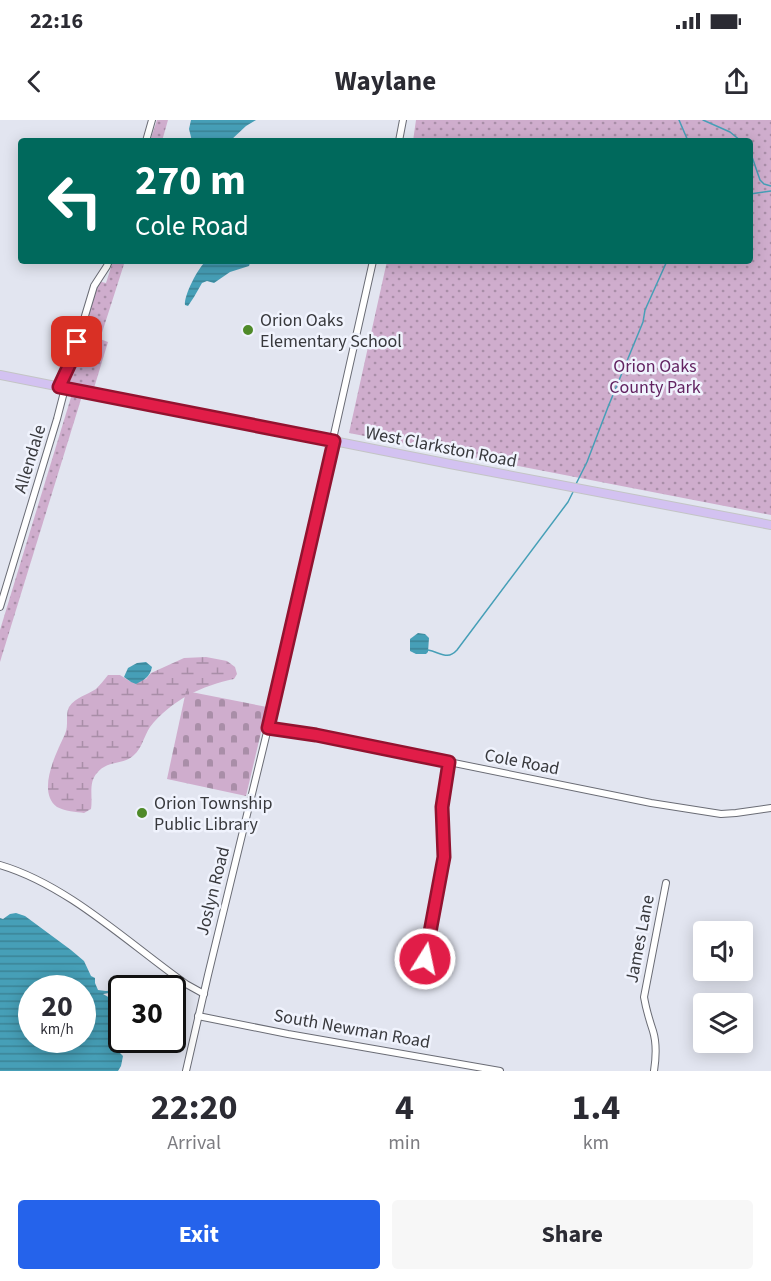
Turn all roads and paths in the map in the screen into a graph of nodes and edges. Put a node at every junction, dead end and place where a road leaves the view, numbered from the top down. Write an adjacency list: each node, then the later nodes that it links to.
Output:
1 (152, 120): 3 (street)
2 (403, 120): 4 (street)
3 (147, 138)
4 (400, 138)
5 (108, 264): 8 (street, Allendale)
6 (373, 264): 9 (street, Joslyn Road)
7 (0, 375): 8 (main road, West Clarkston Road)
8 (62, 388): 9 (main road, West Clarkston Road); 11 (street, Allendale)
9 (334, 441): 10 (main road, West Clarkston Road); 13 (street, Joslyn Road)
10 (771, 525)
11 (4, 582): 12 (street, Allendale)
12 (0, 607)
13 (268, 728): 14 (street, Cole Road); 19 (street, Joslyn Road)
14 (449, 762): 15 (street, Cole Road); 18 (street)
15 (771, 808)
16 (0, 865): 19 (street)
17 (666, 883): 23 (street, James Lane)
18 (422, 975)
19 (204, 994): 20 (street, Joslyn Road)
20 (198, 1016): 21 (street, Joslyn Road); 22 (street, South Newman Road)
21 (186, 1071)
22 (500, 1071)
23 (654, 1071)

